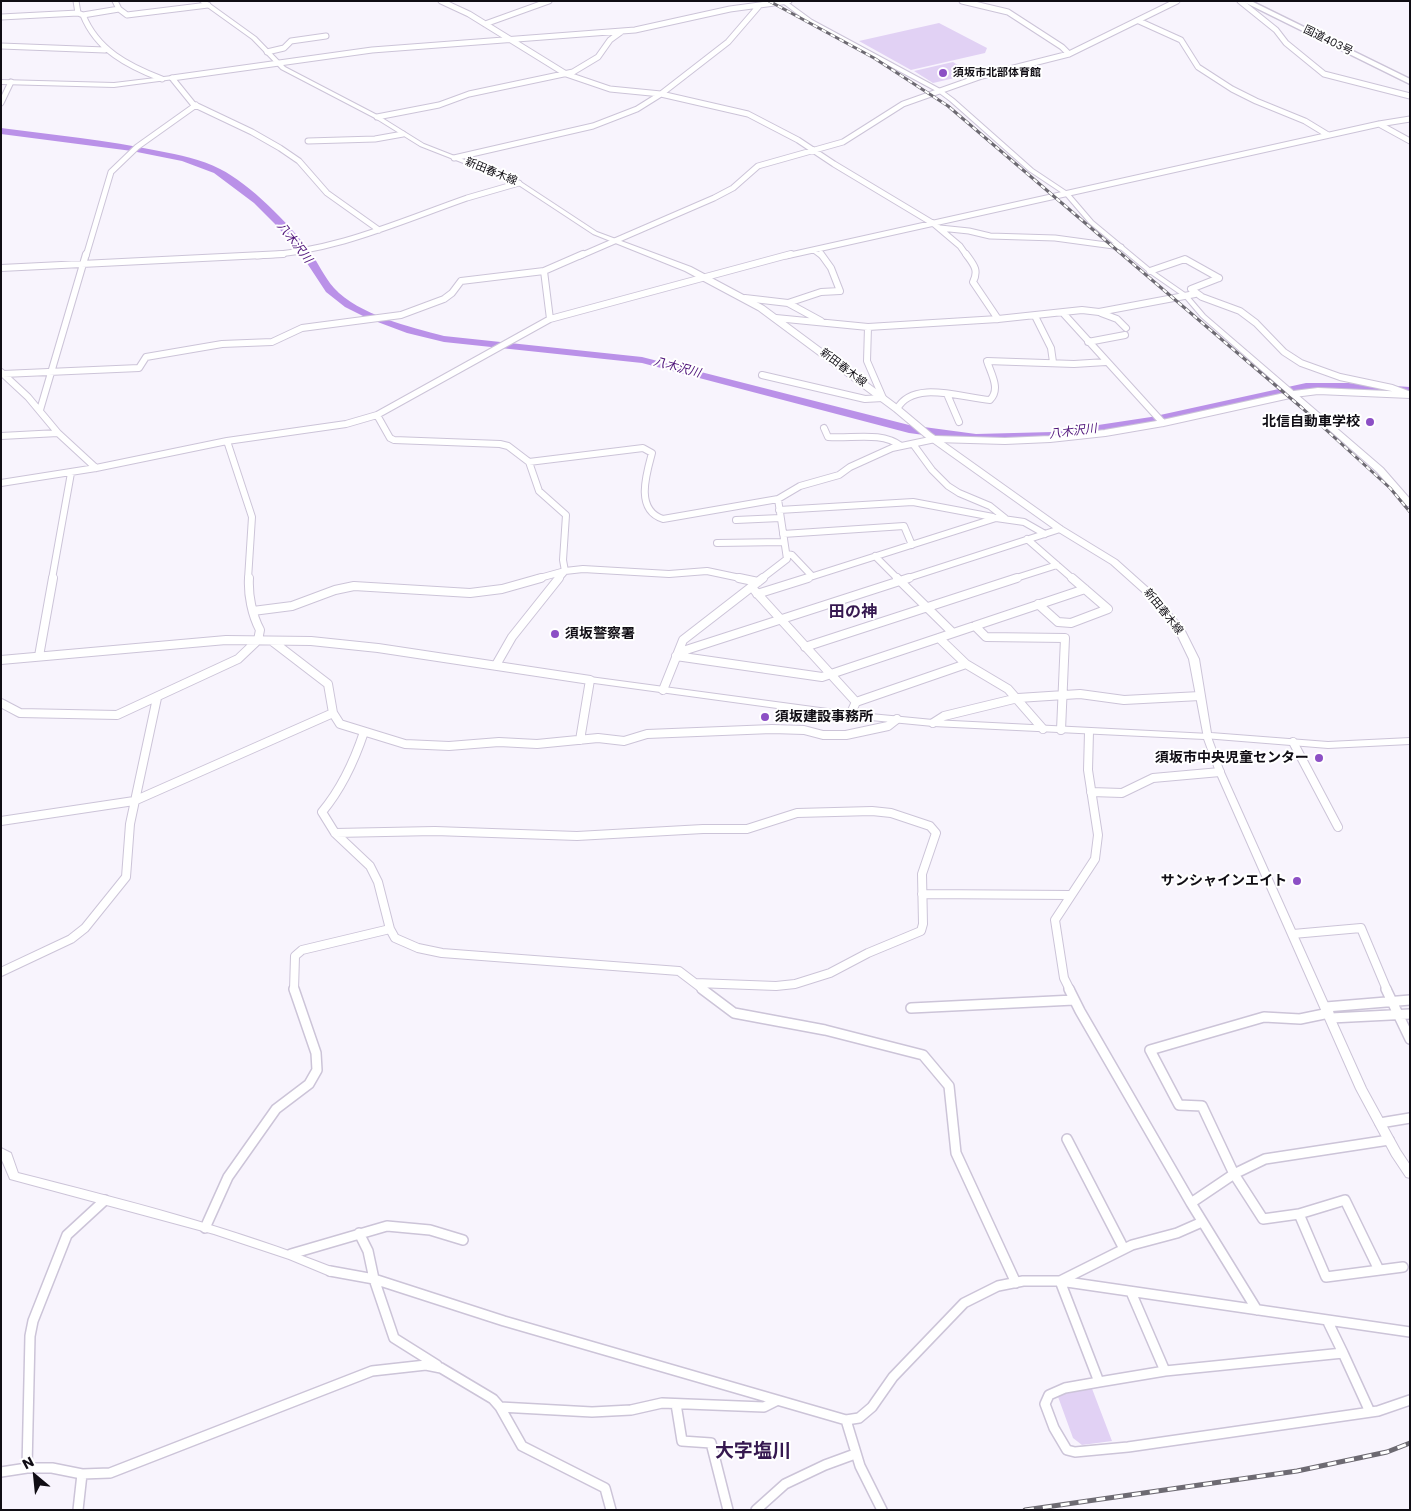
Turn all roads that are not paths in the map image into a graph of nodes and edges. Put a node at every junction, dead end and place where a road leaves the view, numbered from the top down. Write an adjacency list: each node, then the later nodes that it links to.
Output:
1 (76, 1): 13 (street)
2 (115, 1): 12 (street)
3 (441, 1): 16 (street)
4 (549, 1): 16 (street)
5 (962, 1): 23 (street)
6 (1178, 1): 15 (street)
7 (1240, 1): 33 (street)
8 (1245, 1): 30 (highway, 国道403号)
9 (785, 2): 11 (street); 31 (street)
10 (205, 3): 12 (street); 22 (main road, 新田春木線)
11 (759, 6): 17 (street); 32 (street)
12 (119, 10): 13 (street)
13 (80, 14): 14 (street); 21 (street)
14 (1, 17)
15 (1139, 21): 23 (street); 40 (street)
16 (485, 24): 19 (street)
17 (623, 31): 19 (street); 25 (street)
18 (326, 36): 22 (street)
19 (508, 39): 24 (street); 25 (street)
20 (1, 46): 21 (street)
21 (105, 50): 27 (street)
22 (267, 52): 24 (main road, 新田春木線)
23 (1069, 54): 31 (street)
24 (276, 62): 26 (street); 36 (main road, 新田春木線)
25 (566, 74): 32 (street); 36 (street)
26 (172, 78): 27 (street); 35 (street)
27 (162, 79): 29 (street)
28 (1, 82): 29 (street)
29 (11, 82): 34 (street)
30 (1410, 82)
31 (940, 91): 43 (street); 46 (street)
32 (661, 94): 43 (street); 44 (street)
33 (1410, 96)
34 (1, 103)
35 (196, 105): 49 (street); 53 (street)
36 (377, 116): 39 (main road, 新田春木線)
37 (1410, 119): 38 (street)
38 (1379, 124): 40 (street); 42 (street)
39 (403, 134): 41 (street); 44 (main road, 新田春木線)
40 (1328, 135): 46 (street)
41 (308, 141)
42 (1410, 141)
43 (812, 150): 47 (street); 50 (street)
44 (454, 158): 45 (main road, 新田春木線)
45 (519, 183): 49 (street); 50 (main road, 新田春木線)
46 (1067, 194): 47 (street); 51 (street)
47 (934, 224): 48 (street); 52 (street)
48 (940, 228): 51 (street); 67 (street)
49 (379, 230): 53 (street)
50 (613, 241): 55 (street); 57 (main road, 新田春木線)
51 (1121, 247): 56 (street)
52 (814, 250): 57 (street); 61 (street)
53 (84, 264): 54 (street); 75 (street)
54 (1, 268)
55 (544, 271): 66 (street); 75 (street)
56 (1150, 271): 58 (street); 59 (street)
57 (702, 276): 60 (main road, 新田春木線); 66 (street)
58 (1195, 294): 59 (street); 80 (street)
59 (1186, 296): 62 (street); 79 (street)
60 (745, 298): 61 (street); 65 (main road, 新田春木線)
61 (788, 303): 68 (street)
62 (1099, 312): 63 (street); 70 (street)
63 (1063, 313): 64 (street); 72 (street)
64 (1035, 316): 67 (street); 73 (street)
65 (776, 318): 68 (street); 81 (main road, 新田春木線)
66 (550, 319): 84 (street)
67 (998, 319): 69 (street)
68 (827, 324): 69 (street)
69 (868, 327): 81 (street)
70 (1126, 328)
71 (1125, 335): 72 (street)
72 (1088, 342): 74 (street)
73 (1053, 362): 74 (street); 78 (street)
74 (1106, 362): 85 (street)
75 (50, 372): 76 (street); 83 (street)
76 (2, 373): 83 (street)
77 (762, 375): 81 (street)
78 (947, 394): 82 (street); 86 (street)
79 (1294, 394): 80 (street); 85 (street); 99 (street)
80 (1409, 394)
81 (882, 398): 82 (main road, 新田春木線)
82 (897, 409): 90 (main road, 新田春木線)
83 (40, 410): 88 (street)
84 (377, 415): 91 (street); 94 (street)
85 (1160, 421): 90 (street)
86 (959, 422)
87 (824, 428): 93 (street)
88 (58, 433): 89 (street); 95 (street)
89 (1, 436)
90 (931, 437): 92 (street); 105 (main road, 新田春木線)
91 (227, 441): 95 (street); 124 (street)
92 (913, 444): 93 (street); 103 (street)
93 (901, 446): 98 (street)
94 (529, 462): 98 (street); 115 (street)
95 (96, 468): 96 (street)
96 (71, 473): 97 (street); 132 (street)
97 (1, 483)
98 (778, 499): 100 (street)
99 (1409, 500)
100 (779, 510): 101 (street); 102 (street)
101 (780, 518): 104 (street); 106 (street)
102 (996, 518): 103 (street); 111 (street)
103 (1007, 519): 107 (street)
104 (736, 520)
105 (1060, 529): 107 (street); 141 (main road, 新田春木線)
106 (783, 534): 109 (street); 111 (street)
107 (1045, 534): 108 (street)
108 (1027, 539): 114 (street); 118 (street)
109 (784, 542): 110 (street); 112 (street)
110 (717, 543)
111 (912, 544): 113 (street)
112 (787, 554): 116 (street); 117 (street)
113 (875, 556): 116 (street); 118 (street)
114 (1057, 565): 120 (street); 123 (street)
115 (565, 570): 117 (street); 124 (street); 136 (street)
116 (812, 576): 121 (street)
117 (758, 582): 119 (street)
118 (900, 582): 123 (street); 125 (street)
119 (751, 587): 121 (street); 133 (street)
120 (1085, 589): 122 (street); 122 (street)
121 (757, 594): 125 (street)
122 (1038, 604): 126 (street)
123 (926, 607): 127 (street); 131 (street)
124 (253, 611): 129 (street)
125 (780, 620): 131 (street); 133 (street)
126 (975, 626): 127 (street); 140 (street)
127 (953, 633): 128 (street)
128 (939, 638): 135 (street); 137 (street)
129 (258, 640): 130 (street); 132 (street); 142 (street)
130 (272, 641): 136 (street); 146 (street)
131 (805, 648): 137 (street)
132 (38, 656): 134 (street)
133 (676, 656): 137 (street); 139 (street)
134 (1, 660)
135 (966, 664): 143 (street); 144 (street)
136 (496, 665): 138 (street)
137 (830, 674): 144 (street)
138 (590, 680): 139 (street); 155 (street)
139 (663, 690): 147 (street)
140 (1064, 695): 141 (street); 143 (street); 151 (street)
141 (1200, 696): 154 (main road, 新田春木線)
142 (157, 698): 145 (street); 160 (street)
143 (1018, 698): 149 (street); 150 (street)
144 (856, 702): 147 (street)
145 (1, 703)
146 (333, 713): 152 (street); 160 (street)
147 (850, 715): 148 (street)
148 (897, 719): 149 (street); 155 (street)
149 (933, 723): 150 (street)
150 (1042, 729): 151 (street)
151 (1061, 730): 153 (street)
152 (364, 732): 155 (street); 163 (street)
153 (1089, 732): 154 (street); 159 (street)
154 (1207, 736): 157 (main road); 158 (street)
155 (580, 740)
156 (1410, 741): 157 (main road)
157 (1293, 742): 162 (street)
158 (1220, 772): 159 (street); 167 (street)
159 (1092, 792): 165 (street)
160 (134, 801): 161 (street); 168 (street)
161 (1, 821)
162 (1338, 827)
163 (335, 834): 164 (street); 166 (street)
164 (922, 894): 165 (street); 169 (street)
165 (1070, 895): 170 (street)
166 (390, 929): 169 (street); 189 (street)
167 (1293, 934): 172 (street); 174 (street)
168 (1, 972)
169 (696, 983): 199 (street)
170 (1074, 1000): 173 (street); 186 (street)
171 (1410, 1000): 172 (street)
172 (1392, 1002): 174 (street); 176 (street)
173 (911, 1008)
174 (1328, 1013): 176 (street); 179 (street); 183 (street)
175 (1410, 1014): 176 (street)
176 (1398, 1015): 177 (street)
177 (1410, 1039)
178 (1410, 1118): 179 (street)
179 (1380, 1123): 181 (street)
180 (1067, 1139): 192 (street)
181 (1389, 1140): 183 (street); 184 (street)
182 (1, 1152): 185 (street)
183 (1234, 1174): 186 (street); 187 (street)
184 (1410, 1174)
185 (105, 1200): 189 (street); 215 (street)
186 (1191, 1203): 188 (street)
187 (1299, 1214): 195 (street); 195 (street)
188 (1202, 1222): 192 (street); 201 (street)
189 (205, 1228): 193 (street)
190 (359, 1233): 191 (street); 193 (street); 197 (street)
191 (462, 1240)
192 (1124, 1249): 198 (street)
193 (290, 1254): 196 (street)
194 (1402, 1267): 195 (street)
195 (1379, 1270)
196 (330, 1271): 197 (street)
197 (374, 1279): 205 (street); 209 (street)
198 (1060, 1281): 199 (street); 200 (street); 207 (street)
199 (1016, 1282): 213 (street)
200 (1131, 1292): 201 (street); 206 (street)
201 (1257, 1310): 202 (street)
202 (1327, 1320): 203 (street); 204 (street)
203 (1410, 1332)
204 (1343, 1353): 206 (street); 212 (street)
205 (441, 1368): 211 (street); 217 (street)
206 (1165, 1371): 207 (street)
207 (1099, 1382): 212 (street)
208 (1410, 1400): 212 (street)
209 (776, 1401): 210 (street); 213 (street)
210 (676, 1404): 211 (street); 220 (street)
211 (500, 1407): 219 (street)
212 (1370, 1412)
213 (846, 1420): 214 (street)
214 (854, 1454): 221 (street); 222 (street)
215 (27, 1468): 216 (street); 217 (street)
216 (1, 1472)
217 (82, 1474): 218 (street)
218 (78, 1510)
219 (611, 1510)
220 (728, 1510)
221 (756, 1510)
222 (882, 1510)

